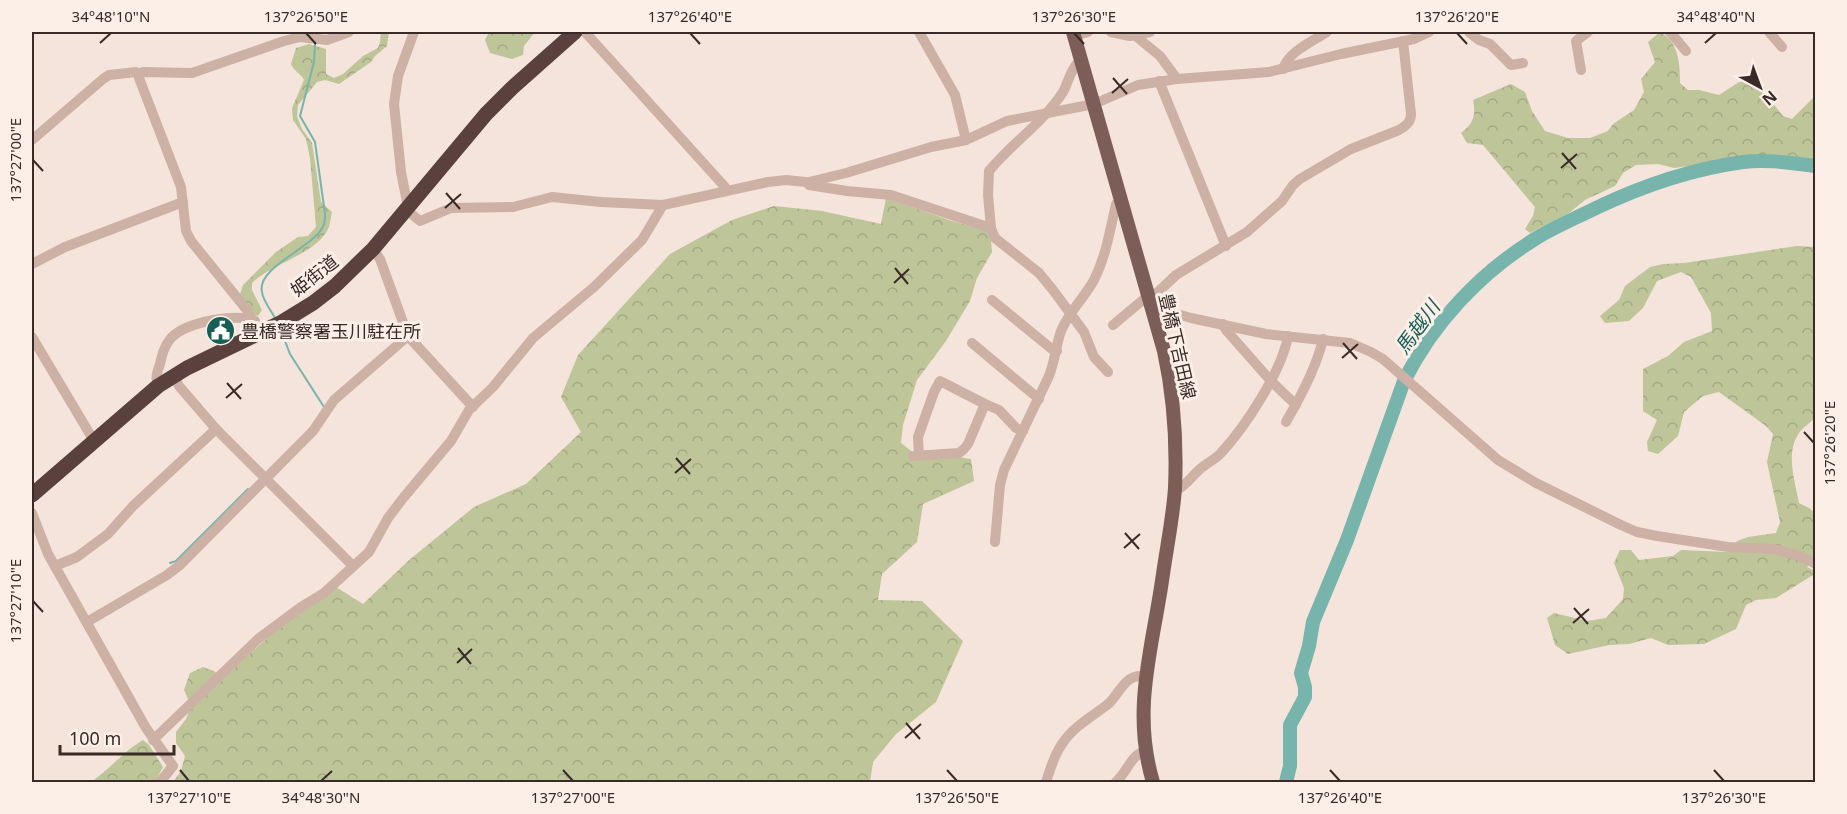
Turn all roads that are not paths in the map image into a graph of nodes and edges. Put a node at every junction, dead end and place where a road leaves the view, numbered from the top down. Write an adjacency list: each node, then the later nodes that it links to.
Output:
1 (349, 32): 24 (street)
2 (414, 32): 36 (street)
3 (575, 32): 36 (highway, 姫街道)
4 (585, 32): 32 (street)
5 (919, 32): 30 (street)
6 (1088, 32): 15 (street)
7 (1111, 32): 16 (street)
8 (1150, 32): 16 (street)
9 (1327, 32): 22 (street)
10 (1430, 32): 17 (street)
11 (1469, 32): 21 (street)
12 (1588, 32): 23 (street)
13 (1670, 32): 19 (street)
14 (1769, 32): 18 (street)
15 (1074, 34): 20 (main road, 豊橋下吉田線)
16 (1137, 34): 25 (street)
17 (1402, 41): 22 (street); 38 (street)
18 (1782, 47)
19 (1686, 51)
20 (1081, 60): 27 (main road, 豊橋下吉田線); 28 (street)
21 (1523, 63)
22 (1283, 69): 25 (street)
23 (1581, 70)
24 (140, 74): 29 (street); 34 (street)
25 (1177, 79): 26 (street)
26 (1159, 81): 27 (street); 38 (street)
27 (1094, 104): 28 (street); 33 (main road, 豊橋下吉田線)
28 (1049, 112): 30 (street); 37 (street)
29 (32, 140)
30 (966, 140): 31 (street)
31 (806, 182): 32 (street); 37 (street)
32 (724, 190): 35 (street)
33 (1122, 201): 42 (main road, 豊橋下吉田線); 43 (street)
34 (183, 202): 40 (street); 44 (street)
35 (663, 205): 36 (street); 61 (street)
36 (409, 206): 39 (highway, 姫街道)
37 (991, 228): 43 (street)
38 (1226, 246): 42 (street)
39 (373, 249): 46 (highway, 姫街道); 48 (street)
40 (32, 264)
41 (992, 300): 53 (street)
42 (1150, 301): 45 (street); 47 (street); 67 (main road, 豊橋下吉田線)
43 (1071, 313): 53 (street); 54 (street)
44 (252, 320): 46 (street); 57 (street)
45 (1223, 324): 49 (street); 56 (street)
46 (273, 326): 55 (highway, 姫街道)
47 (1113, 326)
48 (408, 336): 61 (street); 66 (street)
49 (1287, 336): 50 (street); 56 (street)
50 (1323, 339): 60 (street); 71 (street)
51 (972, 343): 58 (street)
52 (33, 344): 65 (street)
53 (1057, 351): 58 (street)
54 (1108, 372)
55 (174, 376): 57 (highway, 姫街道); 63 (street)
56 (1270, 380): 60 (street); 67 (street)
57 (158, 386): 65 (highway, 姫街道)
58 (1039, 399): 64 (street)
59 (985, 404): 59 (street); 64 (street)
60 (1296, 405): 62 (street)
61 (473, 407): 73 (street)
62 (1286, 422)
63 (216, 429): 66 (street); 72 (street)
64 (1023, 431): 70 (street)
65 (94, 441): 68 (highway, 姫街道)
66 (263, 476): 73 (street); 74 (street)
67 (1175, 491): 75 (main road, 豊橋下吉田線)
68 (32, 495)
69 (32, 513): 72 (street)
70 (995, 542)
71 (1815, 564)
72 (55, 566): 74 (street)
73 (353, 566): 76 (street)
74 (87, 622): 76 (street)
75 (1146, 677): 77 (main road, 豊橋下吉田線); 79 (street)
76 (153, 740): 78 (street)
77 (1146, 751): 80 (street); 81 (main road, 豊橋下吉田線)
78 (160, 783)
79 (1046, 783)
80 (1116, 783)
81 (1153, 783)

